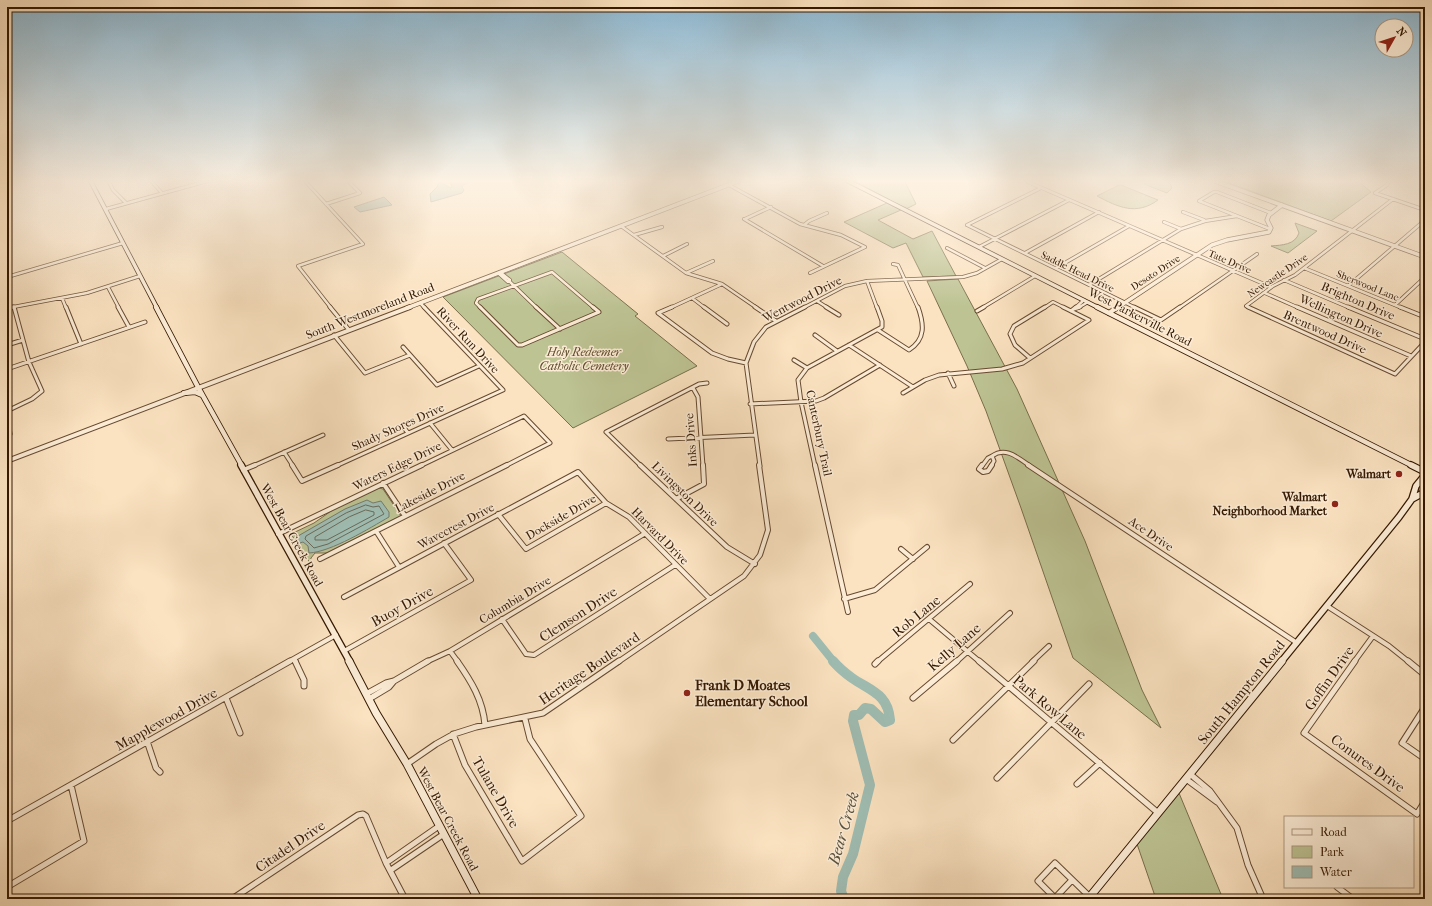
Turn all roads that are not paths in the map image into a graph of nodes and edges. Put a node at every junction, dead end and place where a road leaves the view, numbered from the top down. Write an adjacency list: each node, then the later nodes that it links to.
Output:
1 (112, 222): 29 (main road, West Bear Creek Road)
2 (343, 222): 84 (street)
3 (631, 222): 20 (street, South Westmoreland Road)
4 (750, 222): 42 (street)
5 (799, 222): 19 (street)
6 (807, 222): 19 (street)
7 (930, 222): 32 (main road, West Parkerville Road)
8 (973, 222): 27 (street, Saddle Head Drive)
9 (1027, 222): 27 (street)
10 (1080, 222): 34 (street)
11 (1122, 222): 21 (street, Tate Drive)
12 (1164, 222): 23 (street)
13 (1201, 222): 23 (street)
14 (1253, 222): 24 (street)
15 (1269, 222): 24 (street)
16 (1328, 222): 25 (street)
17 (1363, 222): 25 (street, Newcastle Drive)
18 (1422, 222): 31 (street)
19 (804, 225): 42 (street)
20 (621, 226): 26 (street); 47 (street, South Westmoreland Road)
21 (1130, 226): 28 (street, Tate Drive); 44 (street)
22 (662, 227): 26 (street)
23 (1181, 229): 28 (street)
24 (1270, 229): 35 (street, Desoto Drive)
25 (1353, 230): 31 (street); 45 (street, Newcastle Drive)
26 (634, 235): 37 (street)
27 (995, 239): 32 (street); 34 (street, Saddle Head Drive)
28 (1162, 240): 35 (street, Tate Drive); 58 (street)
29 (123, 243): 50 (main road, West Bear Creek Road); 53 (street)
30 (688, 244): 37 (street)
31 (1396, 245): 38 (street); 60 (street)
32 (979, 247): 39 (main road, West Parkerville Road)
33 (947, 248): 43 (street)
34 (1025, 253): 44 (street, Saddle Head Drive)
35 (1196, 254): 46 (street, Tate Drive); 68 (street, Desoto Drive)
36 (1257, 254): 46 (street)
37 (663, 256): 48 (street)
38 (1425, 256)
39 (1002, 259): 43 (street, Wentwood Drive); 51 (main road, West Parkerville Road)
40 (713, 261): 48 (street)
41 (893, 264): 54 (street)
42 (824, 266): 49 (street)
43 (985, 268): 54 (street, Wentwood Drive)
44 (1056, 268): 58 (street, Saddle Head Drive)
45 (1304, 268): 55 (street, Newcastle Drive); 60 (street, Sherwood Lane)
46 (1232, 270): 62 (street, Tate Drive); 68 (street, Saddle Head Drive)
47 (498, 272): 59 (street); 69 (street, South Westmoreland Road)
48 (686, 273): 57 (street)
49 (810, 273)
50 (140, 276): 61 (street); 110 (main road, West Bear Creek Road)
51 (1035, 276): 67 (main road, West Parkerville Road); 75 (street)
52 (1425, 276): 70 (street)
53 (7, 277)
54 (904, 279): 56 (street, Wentwood Drive); 85 (street)
55 (1284, 280): 62 (street, Newcastle Drive); 88 (street, Brighton Drive)
56 (868, 281): 66 (street, Wentwood Drive); 85 (street)
57 (722, 284): 65 (street); 79 (street)
58 (1089, 284): 68 (street, Saddle Head Drive)
59 (513, 286): 83 (street); 83 (street); 83 (street)
60 (1348, 286): 70 (street, Sherwood Lane)
61 (108, 287): 64 (street); 82 (street)
62 (1272, 287): 63 (street, Newcastle Drive)
63 (1264, 292): 72 (street, Newcastle Drive); 97 (street, Wellington Drive)
64 (62, 298): 71 (street); 91 (street)
65 (692, 298): 81 (street); 101 (street)
66 (817, 301): 77 (street); 79 (street, Wentwood Drive)
67 (1086, 301): 74 (street); 76 (main road, West Parkerville Road)
68 (1124, 302): 76 (street, Desoto Drive)
69 (420, 303): 84 (street, South Westmoreland Road); 103 (street, River Run Drive)
70 (1395, 305): 78 (street, Sherwood Lane)
71 (14, 306): 73 (street); 89 (street)
72 (1246, 306): 97 (street, Brentwood Drive)
73 (7, 308)
74 (1072, 310): 98 (street); 98 (street)
75 (977, 311)
76 (1109, 313): 135 (main road, West Parkerville Road)
77 (839, 315)
78 (1425, 317)
79 (776, 321): 101 (street, Wentwood Drive)
80 (145, 322): 82 (street)
81 (727, 324)
82 (129, 327): 91 (street)
83 (560, 329)
84 (349, 330): 86 (street, South Westmoreland Road)
85 (878, 330): 93 (street)
86 (334, 335): 96 (street); 110 (street, South Westmoreland Road)
87 (814, 335): 95 (street)
88 (1425, 339)
89 (23, 340): 92 (street); 100 (street)
90 (1425, 342): 97 (street)
91 (81, 344): 100 (street)
92 (7, 345)
93 (849, 345): 95 (street); 102 (street)
94 (403, 347): 96 (street)
95 (837, 351): 104 (street)
96 (410, 354): 103 (street)
97 (1411, 356)
98 (1030, 358): 106 (street)
99 (794, 360): 104 (street)
100 (30, 362): 105 (street); 118 (street)
101 (746, 363): 117 (street, Wentwood Drive)
102 (880, 365): 109 (street); 116 (street)
103 (479, 366): 112 (street, River Run Drive)
104 (807, 368): 116 (street, Canterbury Trail)
105 (7, 369)
106 (948, 373): 108 (street); 109 (street)
107 (706, 383): 111 (street)
108 (954, 386)
109 (913, 387): 114 (street)
110 (198, 388): 113 (street, South Westmoreland Road); 115 (main road, West Bear Creek Road)
111 (693, 388): 127 (street, Inks Drive); 138 (street, Livingston Drive)
112 (503, 390): 121 (street, Shady Shores Drive)
113 (184, 393): 115 (main road); 132 (street, South Westmoreland Road)
114 (903, 393)
115 (202, 396): 133 (main road, West Bear Creek Road)
116 (802, 402): 117 (street); 158 (street, Canterbury Trail)
117 (750, 404): 126 (street, Wentwood Drive)
118 (7, 411)
119 (7, 416): 124 (street)
120 (524, 416): 129 (street, Waters Edge Drive); 142 (street, Lakeside Drive)
121 (430, 423): 123 (street, Shady Shores Drive); 129 (street)
122 (402, 426): 123 (street)
123 (408, 433): 130 (street, Shady Shores Drive)
124 (10, 434)
125 (323, 435): 130 (street)
126 (755, 435): 127 (street); 151 (street, Wentwood Drive)
127 (700, 437): 128 (street); 138 (street, Inks Drive)
128 (668, 439)
129 (452, 450): 136 (street, Waters Edge Drive)
130 (284, 452): 133 (street)
131 (992, 456): 131 (street); 166 (street, Ace Drive)
132 (7, 461)
133 (243, 470): 144 (main road, West Bear Creek Road)
134 (578, 472): 140 (street, Harvard Drive); 141 (street, Wavecrest Drive)
135 (1425, 473): 139 (main road, South Hampton Road)
136 (383, 483): 142 (street); 144 (street, Waters Edge Drive)
137 (1425, 492): 139 (main road, South Hampton Road)
138 (676, 499): 151 (street, Livingston Drive)
139 (1412, 499): 159 (main road, South Hampton Road)
140 (606, 503): 141 (street, Dockside Drive); 145 (street, Harvard Drive)
141 (498, 514): 146 (street, Wavecrest Drive)
142 (405, 516): 143 (street, Lakeside Drive)
143 (376, 531): 149 (street, Lakeside Drive); 153 (street)
144 (278, 534): 164 (main road, West Bear Creek Road)
145 (644, 534): 152 (street, Harvard Drive); 162 (street, Columbia Drive)
146 (444, 543): 153 (street, Wavecrest Drive); 168 (street, Buoy Drive)
147 (927, 547): 150 (street)
148 (901, 549): 150 (street)
149 (320, 559)
150 (913, 559): 158 (street)
151 (755, 564): 155 (street, Wentwood Drive)
152 (676, 565): 157 (street, Harvard Drive); 162 (street, Clemson Drive)
153 (399, 567): 156 (street, Wavecrest Drive)
154 (970, 584): 163 (street, Rob Lane)
155 (730, 586): 157 (street, Heritage Boulevard)
156 (344, 597)
157 (710, 599): 181 (street, Heritage Boulevard)
158 (844, 599): 160 (street, Canterbury Trail)
159 (1327, 606): 165 (street); 166 (main road, South Hampton Road)
160 (848, 612)
161 (1010, 613): 170 (street, Kelly Lane)
162 (502, 619): 169 (street, Columbia Drive)
163 (929, 619): 170 (street, Park Row Lane); 172 (street, Rob Lane)
164 (336, 635): 168 (main road, West Bear Creek Road); 171 (street, Mapplewood Drive)
165 (1373, 636): 173 (street); 184 (street, Goffin Drive)
166 (1297, 643): 193 (main road, South Hampton Road)
167 (1049, 646): 175 (street)
168 (344, 651): 177 (main road, West Bear Creek Road)
169 (450, 651): 177 (street, Columbia Drive); 183 (street)
170 (968, 652): 175 (street, Park Row Lane); 179 (street, Kelly Lane)
171 (294, 659): 176 (street); 178 (street, Mapplewood Drive)
172 (875, 664)
173 (1425, 675)
174 (1089, 684): 182 (street)
175 (1007, 685): 182 (street, Park Row Lane); 187 (street)
176 (304, 686)
177 (368, 697): 191 (main road, West Bear Creek Road)
178 (226, 698): 185 (street); 188 (street, Mapplewood Drive)
179 (913, 698)
180 (1425, 707): 189 (street)
181 (525, 719): 183 (street, Heritage Boulevard); 186 (street, Tulane Drive)
182 (1051, 723): 190 (street, Park Row Lane); 194 (street)
183 (485, 725): 186 (street, Heritage Boulevard)
184 (1304, 733): 197 (street, Conures Drive)
185 (240, 734)
186 (453, 734): 191 (street, Heritage Boulevard)
187 (953, 740)
188 (147, 741): 192 (street); 196 (street, Mapplewood Drive)
189 (1425, 759)
190 (1100, 763): 195 (street); 198 (street, Park Row Lane)
191 (407, 764): 200 (main road, West Bear Creek Road)
192 (160, 772)
193 (1188, 776): 198 (main road, South Hampton Road); 211 (street)
194 (997, 778)
195 (1077, 784)
196 (71, 785): 199 (street, Mapplewood Drive); 205 (street)
197 (1425, 801)
198 (1157, 812): 207 (main road, South Hampton Road)
199 (7, 821)
200 (439, 826): 201 (main road, West Bear Creek Road); 202 (street)
201 (444, 834): 203 (street); 210 (main road, West Bear Creek Road)
202 (386, 863): 203 (street); 208 (street, Citadel Drive)
203 (391, 870): 209 (street)
204 (1072, 880): 204 (street); 207 (street)
205 (7, 887)
206 (1338, 888): 212 (street)
207 (1089, 898)
208 (232, 899)
209 (405, 899)
210 (478, 899)
211 (1263, 899)
212 (1353, 899)

